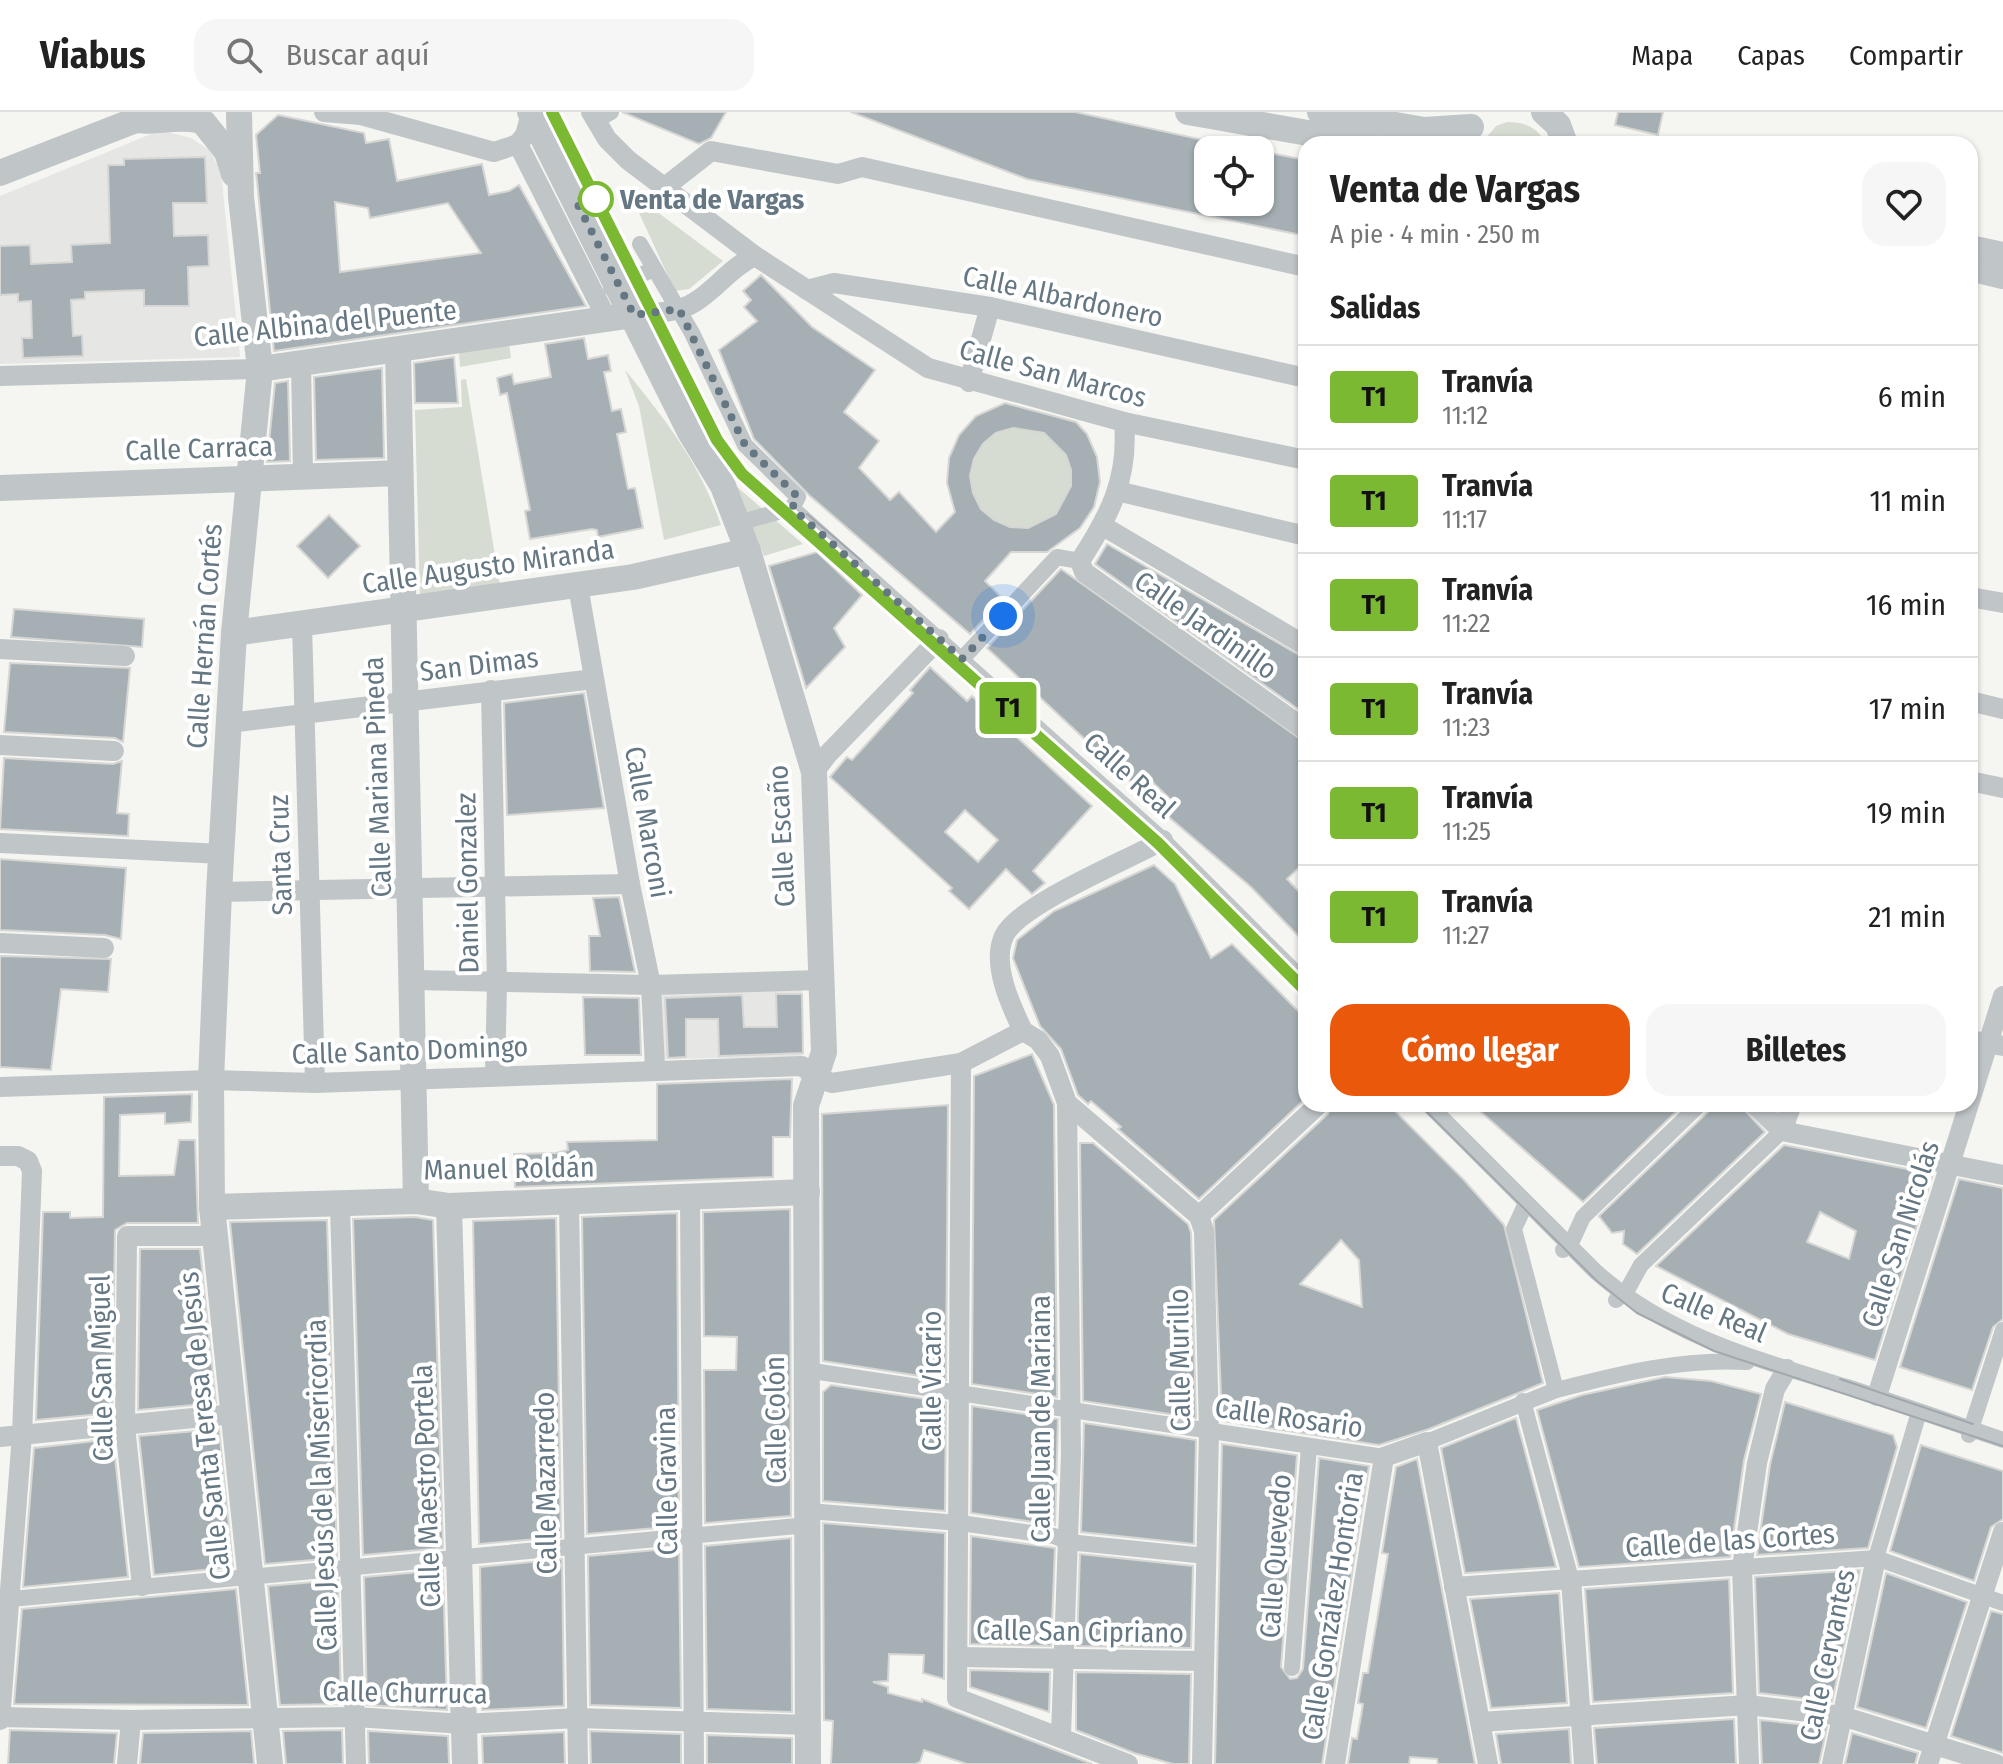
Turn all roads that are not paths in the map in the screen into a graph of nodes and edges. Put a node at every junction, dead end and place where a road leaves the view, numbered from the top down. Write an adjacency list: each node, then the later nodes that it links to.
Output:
1 (240, 112): 9 (street); 16 (street)
2 (324, 112): 13 (street)
3 (1188, 112): 11 (street)
4 (1320, 112): 10 (street)
5 (1544, 112): 12 (street)
6 (531, 113): 13 (street); 25 (street, Calle Escaño)
7 (599, 115): 15 (street, Calle San Marcos)
8 (139, 116): 9 (street); 14 (street)
9 (196, 119): 16 (street)
10 (1473, 128)
11 (1325, 136)
12 (1563, 136)
13 (518, 144): 25 (street)
14 (0, 173)
15 (665, 187): 20 (street, Calle San Marcos); 21 (street)
16 (241, 197): 33 (street, Calle Hernán Cortés)
17 (640, 244): 22 (street)
18 (1978, 250): 19 (street)
19 (2003, 255)
20 (755, 256): 26 (street, Calle San Marcos); 28 (street)
21 (1298, 265)
22 (654, 269): 25 (street); 28 (street)
23 (1978, 270): 24 (street)
24 (2003, 276)
25 (606, 290): 29 (street, Calle Escaño); 30 (street)
26 (807, 290): 27 (street, Calle Albardonero); 36 (street, Calle San Marcos)
27 (990, 307): 35 (street, Calle Albardonero); 36 (street)
28 (679, 309): 29 (street); 44 (street)
29 (634, 315): 30 (street, Calle Albina del Puente); 45 (street, Calle Escaño)
30 (607, 319): 31 (street, Calle Albina del Puente)
31 (398, 351): 32 (street, Calle Albina del Puente); 39 (street, Calle Mariana Pineda)
32 (301, 363): 33 (street, Calle Albina del Puente); 40 (street)
33 (260, 369): 34 (street, Calle Albina del Puente); 41 (street, Calle Hernán Cortés)
34 (0, 376)
35 (1298, 376)
36 (969, 382): 37 (street, Calle San Marcos)
37 (1124, 422): 38 (street, Calle San Marcos); 43 (street)
38 (1298, 458)
39 (400, 473): 40 (street, Calle Carraca); 53 (street, Calle Mariana Pineda)
40 (303, 477): 41 (street, Calle Carraca)
41 (248, 479): 42 (street, Calle Carraca); 55 (street, Calle Hernán Cortés)
42 (0, 488)
43 (1117, 491): 46 (street); 47 (street)
44 (798, 513): 45 (street); 56 (street, Calle Real)
45 (738, 523): 48 (street, Calle Escaño)
46 (1103, 526): 49 (street); 57 (street)
47 (1298, 534)
48 (748, 551): 50 (street, Calle Augusto Miranda); 71 (street, Calle Escaño)
49 (1080, 561): 60 (street); 67 (street, Calle Jardinillo)
50 (578, 586): 53 (street, Calle Augusto Miranda); 61 (street, Calle Marconi)
51 (1978, 598): 52 (street)
52 (2003, 603)
53 (404, 611): 54 (street, Calle Augusto Miranda); 63 (street, Calle Mariana Pineda)
54 (302, 625): 55 (street, Calle Augusto Miranda); 66 (street, Santa Cruz)
55 (234, 633): 68 (street, Calle Hernán Cortés)
56 (939, 639): 60 (street, Calle Real); 71 (street)
57 (1298, 641)
58 (0, 649): 59 (street)
59 (125, 656)
60 (962, 659): 74 (street, Calle Real)
61 (594, 679): 62 (street, San Dimas); 77 (street, Calle Marconi)
62 (491, 690): 63 (street, San Dimas); 78 (street, Daniel Gonzalez)
63 (406, 701): 66 (street, San Dimas); 79 (street, Calle Mariana Pineda)
64 (1978, 703): 65 (street)
65 (2003, 709)
66 (304, 712): 68 (street, San Dimas); 81 (street, Santa Cruz)
67 (1298, 719)
68 (229, 723): 76 (street, Calle Hernán Cortés)
69 (0, 745): 70 (street)
70 (114, 751)
71 (814, 772): 86 (street, Calle Escaño)
72 (1978, 783): 73 (street)
73 (2003, 788)
74 (1163, 840): 84 (street, Calle Real); 90 (street)
75 (0, 843): 76 (street)
76 (222, 854): 80 (street, Calle Hernán Cortés)
77 (630, 884): 78 (street); 88 (street, Calle Marconi)
78 (495, 887): 79 (street); 87 (street, Daniel Gonzalez)
79 (412, 889): 81 (street); 85 (street, Calle Mariana Pineda)
80 (219, 892): 81 (street); 96 (street, Calle Hernán Cortés)
81 (309, 892): 99 (street, Santa Cruz)
82 (0, 943): 83 (street)
83 (104, 948)
84 (1298, 975)
85 (414, 980): 87 (street); 97 (street, Calle Mariana Pineda)
86 (819, 980): 88 (street); 98 (street, Calle Escaño)
87 (497, 983): 88 (street); 95 (street, Daniel Gonzalez)
88 (651, 985): 93 (street, Calle Marconi)
89 (2003, 996): 91 (street, Calle San Nicolás)
90 (1023, 1031): 92 (street, Calle Santo Domingo); 101 (street)
91 (1987, 1043): 94 (street, Calle San Nicolás)
92 (961, 1063): 98 (street, Calle Santo Domingo); 129 (street, Calle Vicario)
93 (655, 1068): 95 (street, Calle Santo Domingo); 98 (street, Calle Santo Domingo)
94 (1978, 1074)
95 (495, 1076): 97 (street, Calle Santo Domingo)
96 (211, 1080): 99 (street, Calle Santo Domingo); 100 (street, Calle Santo Domingo); 119 (street, Calle Santa Teresa de Jesús)
97 (416, 1080): 99 (street, Calle Santo Domingo); 114 (street, Calle Mariana Pineda)
98 (816, 1082): 112 (street, Calle Colón)
99 (315, 1083)
100 (0, 1087)
101 (1067, 1103): 120 (street); 132 (street, Calle Juan de Mariana)
102 (1310, 1112): 120 (street)
103 (1436, 1112): 116 (street, Calle Real)
104 (1692, 1112): 122 (street)
105 (1762, 1112): 108 (street)
106 (1789, 1112): 108 (street)
107 (1967, 1112): 110 (street, Calle San Nicolás)
108 (1782, 1131): 110 (street); 123 (street)
109 (0, 1156): 138 (street)
110 (1952, 1165): 111 (street); 130 (street, Calle San Nicolás)
111 (2003, 1175)
112 (807, 1192): 113 (street, Manuel Roldán); 127 (street, Calle Colón)
113 (690, 1197): 115 (street, Manuel Roldán); 147 (street, Calle Gravina)
114 (416, 1201): 117 (street, Manuel Roldán); 118 (street, Manuel Roldán)
115 (569, 1201): 118 (street, Manuel Roldán); 149 (street, Calle Mazarredo)
116 (1526, 1203): 122 (street, Calle Real); 128 (street)
117 (340, 1205): 119 (street, Manuel Roldán); 153 (street, Calle Jesús de la Misericordia)
118 (449, 1206): 150 (street, Calle Maestro Portela)
119 (212, 1207): 121 (street, Calle Santa Teresa de Jesús)
120 (1199, 1216): 136 (street, Calle Murillo)
121 (215, 1236): 134 (street, Calle Santa Teresa de Jesús); 135 (street, Calle San Miguel)
122 (1565, 1248): 123 (street, Calle Real)
123 (1618, 1298): 125 (street, Calle Real)
124 (2003, 1330): 137 (street)
125 (1762, 1361): 126 (street, Calle Real); 128 (street)
126 (1787, 1369): 130 (street, Calle Real); 154 (street)
127 (806, 1370): 129 (street, Calle Rosario); 144 (street, Calle Colón)
128 (1556, 1390): 131 (street)
129 (959, 1394): 132 (street, Calle Rosario); 145 (street, Calle Vicario)
130 (1877, 1396): 133 (street, Calle Real)
131 (1523, 1401): 141 (street); 156 (street)
132 (1071, 1410): 136 (street, Calle Rosario); 148 (street, Calle Juan de Mariana)
133 (1919, 1412): 137 (street, Calle Real); 152 (street)
134 (234, 1414): 135 (street); 155 (street, Calle Santa Teresa de Jesús)
135 (125, 1426): 138 (street); 157 (street, Calle San Miguel)
136 (1209, 1431): 142 (street, Calle Rosario); 151 (street, Calle Murillo)
137 (1970, 1432): 140 (street, Calle Real)
138 (22, 1435): 139 (street); 160 (street)
139 (0, 1437)
140 (2003, 1440)
141 (1427, 1442): 143 (street); 158 (street)
142 (1309, 1446): 143 (street, Calle Rosario); 165 (street, Calle Quevedo)
143 (1384, 1457): 189 (street, Calle González Hontoria)
144 (808, 1518): 145 (street); 147 (street); 177 (street, Calle Colón)
145 (960, 1523): 148 (street); 162 (street, Calle Vicario)
146 (2003, 1532): 159 (street)
147 (695, 1533): 149 (street); 174 (street, Calle Gravina)
148 (1068, 1542): 151 (street); 163 (street, Calle Juan de Mariana)
149 (573, 1545): 150 (street); 172 (street, Calle Mazarredo)
150 (461, 1555): 153 (street); 176 (street, Calle Maestro Portela)
151 (1206, 1556): 164 (street, Calle Murillo)
152 (1876, 1558): 154 (street, Calle de las Cortes); 159 (street, Calle de las Cortes); 168 (street, Calle Cervantes)
153 (352, 1565): 155 (street); 169 (street, Calle Jesús de la Misericordia)
154 (1742, 1568): 156 (street, Calle de las Cortes); 166 (street)
155 (252, 1575): 157 (street); 171 (street, Calle Santa Teresa de Jesús)
156 (1571, 1579): 158 (street, Calle de las Cortes); 167 (street)
157 (142, 1586): 160 (street)
158 (1454, 1587): 175 (street)
159 (1983, 1596): 161 (street, Calle de las Cortes); 179 (street)
160 (6, 1599): 170 (street)
161 (2003, 1603)
162 (958, 1657): 163 (street, Calle San Cipriano); 178 (street, Calle Vicario)
163 (1065, 1660): 164 (street, Calle San Cipriano); 178 (street, Calle Juan de Mariana)
164 (1202, 1661): 188 (street, Calle Murillo)
165 (1292, 1668)
166 (1748, 1705): 167 (street); 168 (street); 192 (street)
167 (1581, 1715): 175 (street); 191 (street)
168 (1842, 1716): 179 (street); 193 (street, Calle Cervantes)
169 (355, 1717): 171 (street, Calle Churruca); 176 (street, Calle Churruca); 183 (street, Calle Jesús de la Misericordia)
170 (0, 1718): 173 (street, Calle Churruca)
171 (266, 1718): 173 (street, Calle Churruca); 182 (street, Calle Santa Teresa de Jesús)
172 (577, 1718): 174 (street, Calle Churruca); 176 (street, Calle Churruca); 185 (street, Calle Mazarredo)
173 (131, 1720): 181 (street)
174 (695, 1721): 177 (street, Calle Churruca); 186 (street, Calle Gravina)
175 (1480, 1722): 190 (street)
176 (464, 1724): 184 (street, Calle Maestro Portela)
177 (808, 1725): 187 (street, Calle Colón)
178 (1061, 1735): 180 (street)
179 (1935, 1743): 194 (street); 195 (street)
180 (1118, 1762)
181 (127, 1764)
182 (270, 1764)
183 (356, 1764)
184 (465, 1764)
185 (578, 1764)
186 (694, 1764)
187 (808, 1764)
188 (1202, 1764)
189 (1335, 1764)
190 (1488, 1764)
191 (1584, 1764)
192 (1749, 1764)
193 (1832, 1764)
194 (1928, 1764)
195 (1996, 1764)

